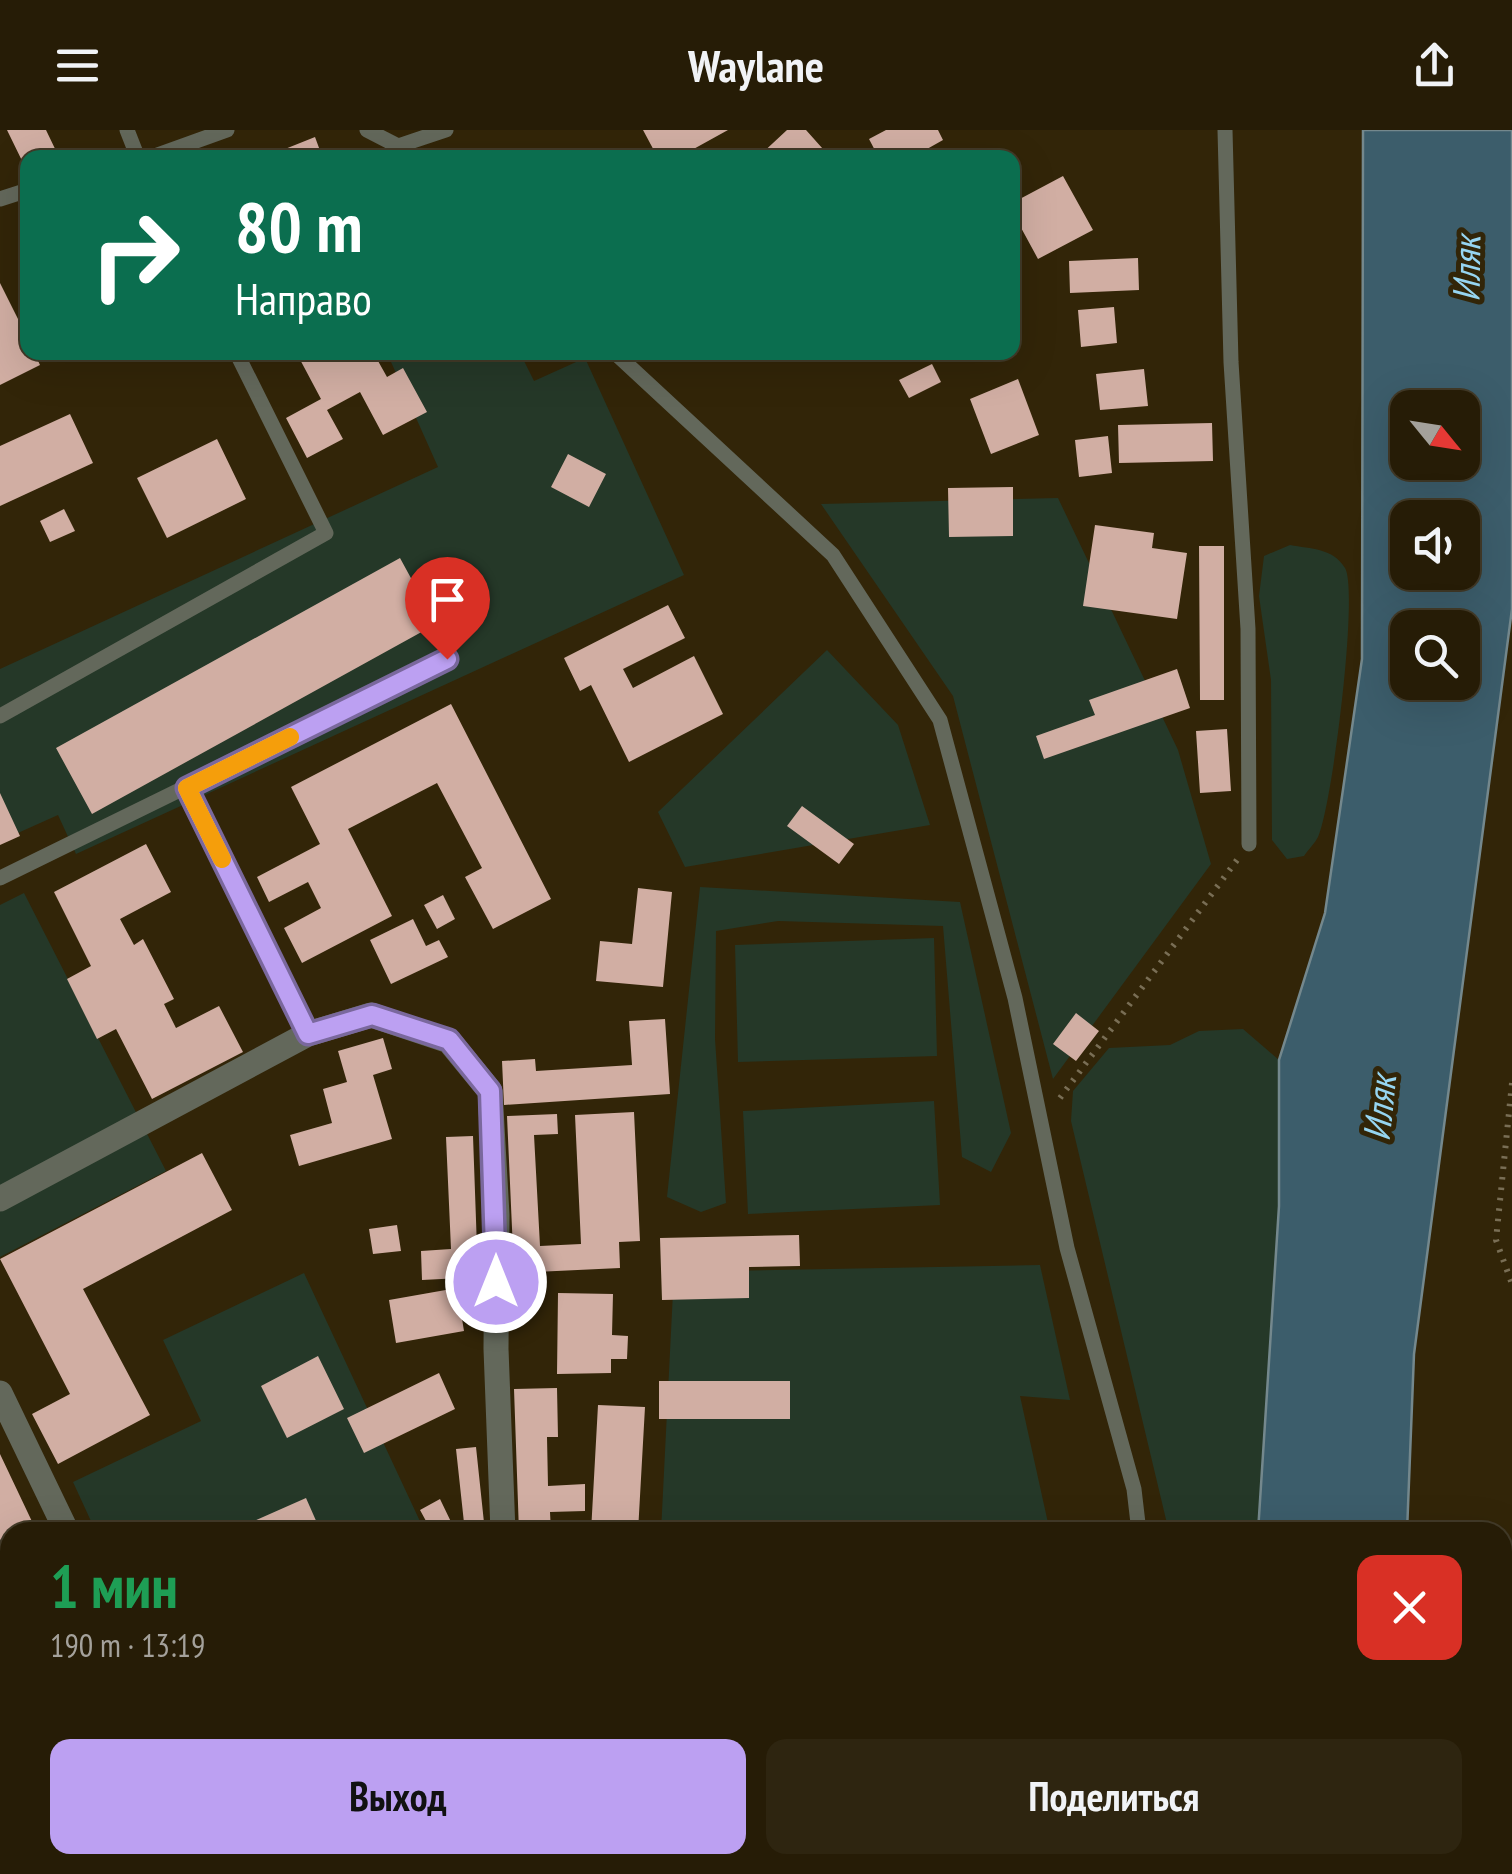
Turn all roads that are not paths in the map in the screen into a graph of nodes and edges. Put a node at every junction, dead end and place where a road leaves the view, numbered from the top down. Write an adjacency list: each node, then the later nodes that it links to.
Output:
1 (227, 130): 5 (lane)
2 (367, 130): 6 (lane)
3 (446, 130): 7 (lane)
4 (1225, 130): 13 (lane)
5 (171, 150)
6 (401, 150)
7 (408, 150)
8 (240, 360): 11 (lane)
9 (623, 360): 20 (lane)
10 (447, 659): 12 (lane)
11 (0, 716)
12 (187, 788): 14 (lane); 15 (lane)
13 (1249, 844)
14 (0, 878)
15 (308, 1034): 16 (street); 19 (street)
16 (0, 1199)
17 (0, 1393): 18 (street)
18 (62, 1522)
19 (503, 1522)
20 (1138, 1522)

